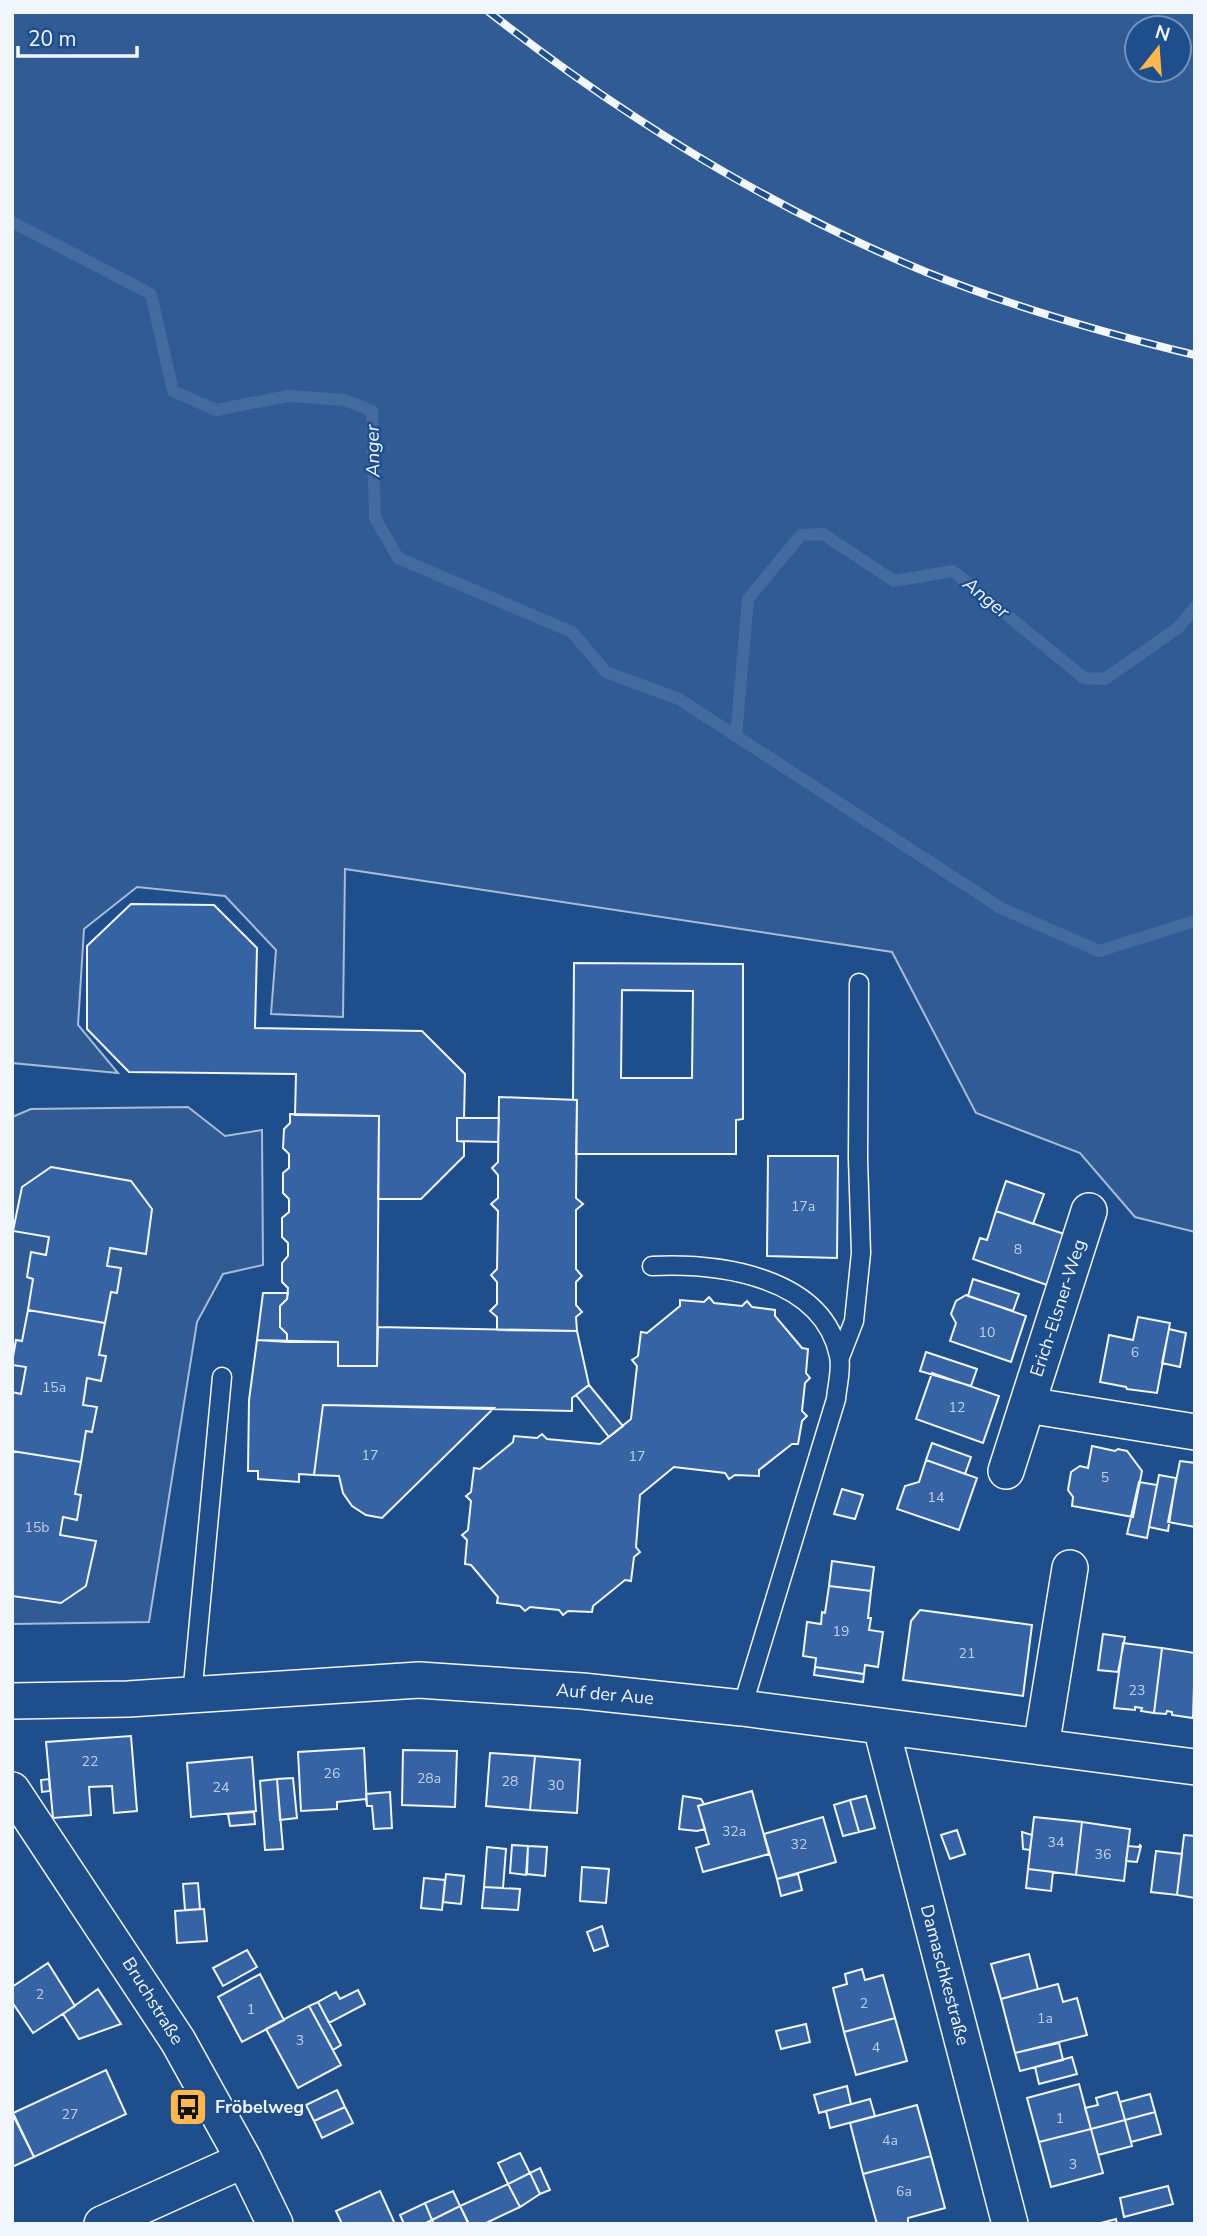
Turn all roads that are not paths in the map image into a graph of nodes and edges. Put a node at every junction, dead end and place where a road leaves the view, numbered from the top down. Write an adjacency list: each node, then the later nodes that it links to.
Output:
1 (859, 983): 4 (lane)
2 (1090, 1210): 6 (street, Erich-Elsner-Weg)
3 (652, 1266): 4 (lane)
4 (840, 1357): 12 (lane)
5 (222, 1377): 10 (lane)
6 (1027, 1405): 7 (street); 8 (street, Erich-Elsner-Weg)
7 (1195, 1432)
8 (1006, 1471)
9 (1070, 1569): 14 (street)
10 (192, 1696): 11 (street, Auf der Aue); 12 (street, Auf der Aue)
11 (12, 1701)
12 (742, 1708): 13 (street, Auf der Aue)
13 (881, 1727): 14 (street, Auf der Aue); 20 (street, Damaschkestraße)
14 (1041, 1747): 15 (street, Auf der Aue)
15 (1195, 1767)
16 (12, 1790): 17 (street, Bruchstraße)
17 (244, 2160): 18 (street); 19 (street, Bruchstraße)
18 (102, 2224)
19 (275, 2224)
20 (1010, 2224)

